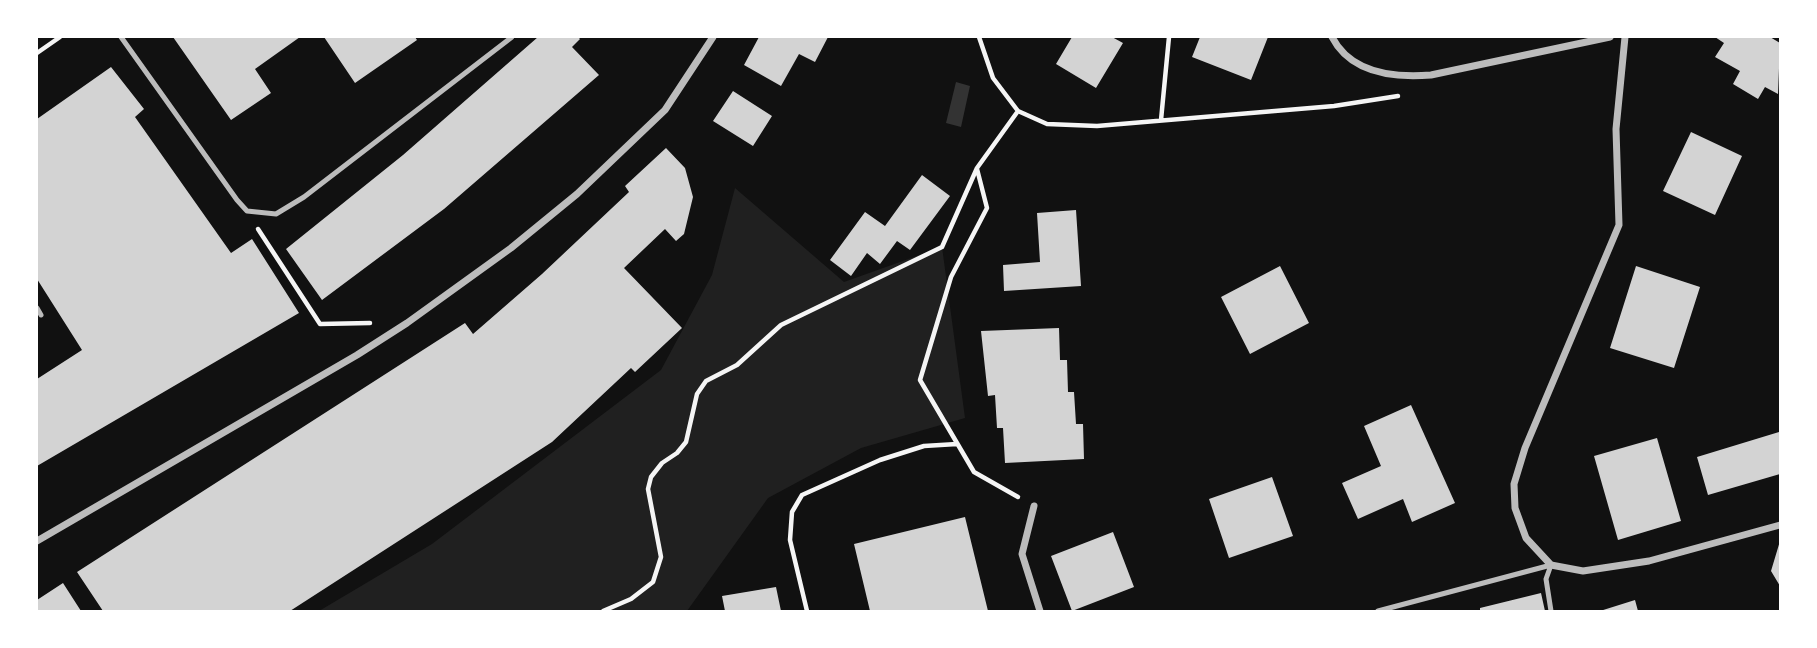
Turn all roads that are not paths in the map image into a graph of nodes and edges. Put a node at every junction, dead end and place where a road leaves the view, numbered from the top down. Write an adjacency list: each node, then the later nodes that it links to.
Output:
1 (121, 37): 2 (lane)
2 (512, 37)
3 (713, 37): 11 (street)
4 (1332, 37): 5 (street)
5 (1610, 37)
6 (1625, 37): 12 (street)
7 (37, 308): 8 (lane)
8 (41, 315)
9 (1034, 506): 13 (street)
10 (1780, 525): 12 (street)
11 (37, 541)
12 (1551, 565): 14 (lane); 15 (lane)
13 (1040, 611)
14 (1378, 611)
15 (1551, 611)

